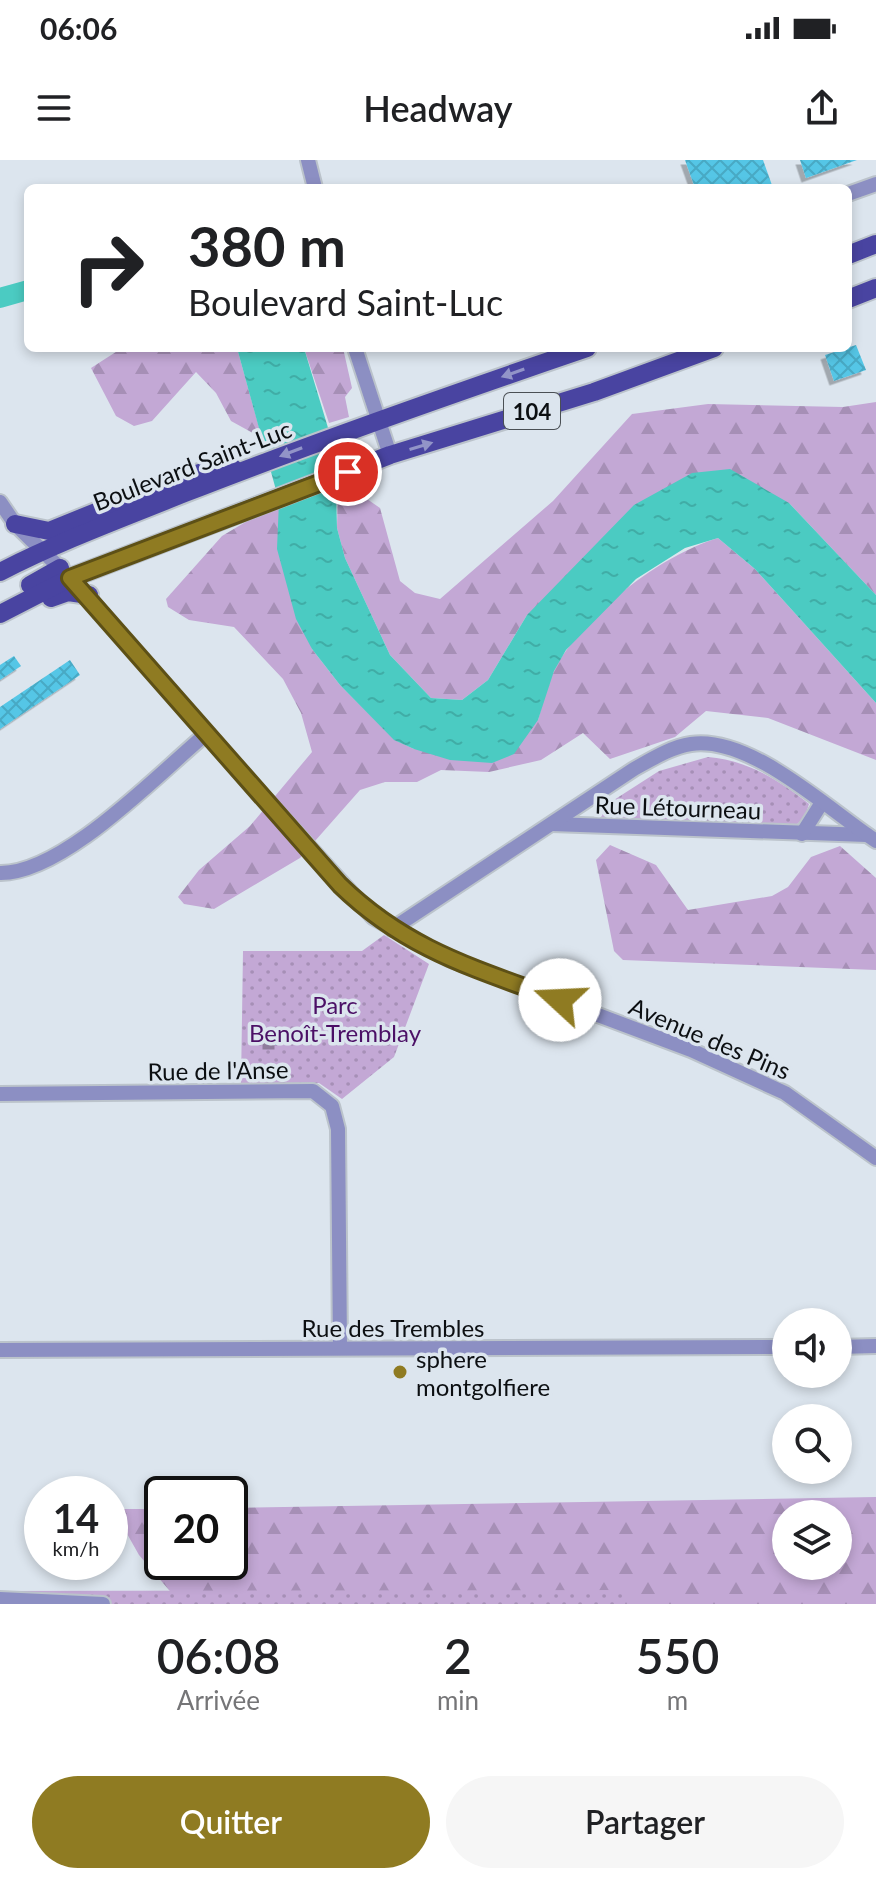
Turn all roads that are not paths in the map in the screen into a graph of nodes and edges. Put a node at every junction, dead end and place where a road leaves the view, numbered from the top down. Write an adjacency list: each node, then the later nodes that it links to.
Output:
1 (308, 160): 2 (street)
2 (314, 184)
3 (876, 184): 4 (street)
4 (852, 193)
5 (876, 244): 6 (main road)
6 (852, 253)
7 (876, 288): 8 (main road)
8 (852, 297)
9 (356, 352): 12 (street)
10 (575, 352): 12 (main road, Boulevard Saint-Luc / 104, one-way to 12)
11 (703, 352): 13 (main road, 104, one-way to 11)
12 (379, 419): 13 (street); 14 (main road, Boulevard Saint-Luc / 104, one-way to 14)
13 (390, 455): 17 (main road, 104)
14 (245, 470): 16 (main road); 17 (main road)
15 (0, 502): 16 (street, Avenue des Pins)
16 (15, 524): 17 (street, Avenue des Pins)
17 (56, 564): 18 (main road, 104); 19 (street, Avenue des Pins); 20 (main road); 21 (main road, 104)
18 (0, 572)
19 (89, 595): 22 (main road); 23 (street, Avenue des Pins)
20 (0, 601)
21 (0, 614)
22 (0, 627)
23 (206, 734): 28 (street); 29 (street, Avenue des Pins)
24 (821, 804): 25 (street, Rue Létourneau); 26 (street); 27 (street, Rue Létourneau)
25 (551, 824): 26 (street, Rue Létourneau); 29 (street, Rue Létourneau)
26 (802, 834): 27 (street, Rue Létourneau)
27 (872, 838)
28 (0, 873)
29 (392, 929): 31 (street, Avenue des Pins)
30 (0, 1094): 35 (street, Rue de l'Anse)
31 (876, 1158)
32 (876, 1346): 34 (street)
33 (772, 1347): 35 (street, Rue des Trembles)
34 (852, 1347)
35 (340, 1348): 36 (street, Rue des Trembles)
36 (0, 1350)
37 (0, 1599): 38 (street)
38 (103, 1604)

